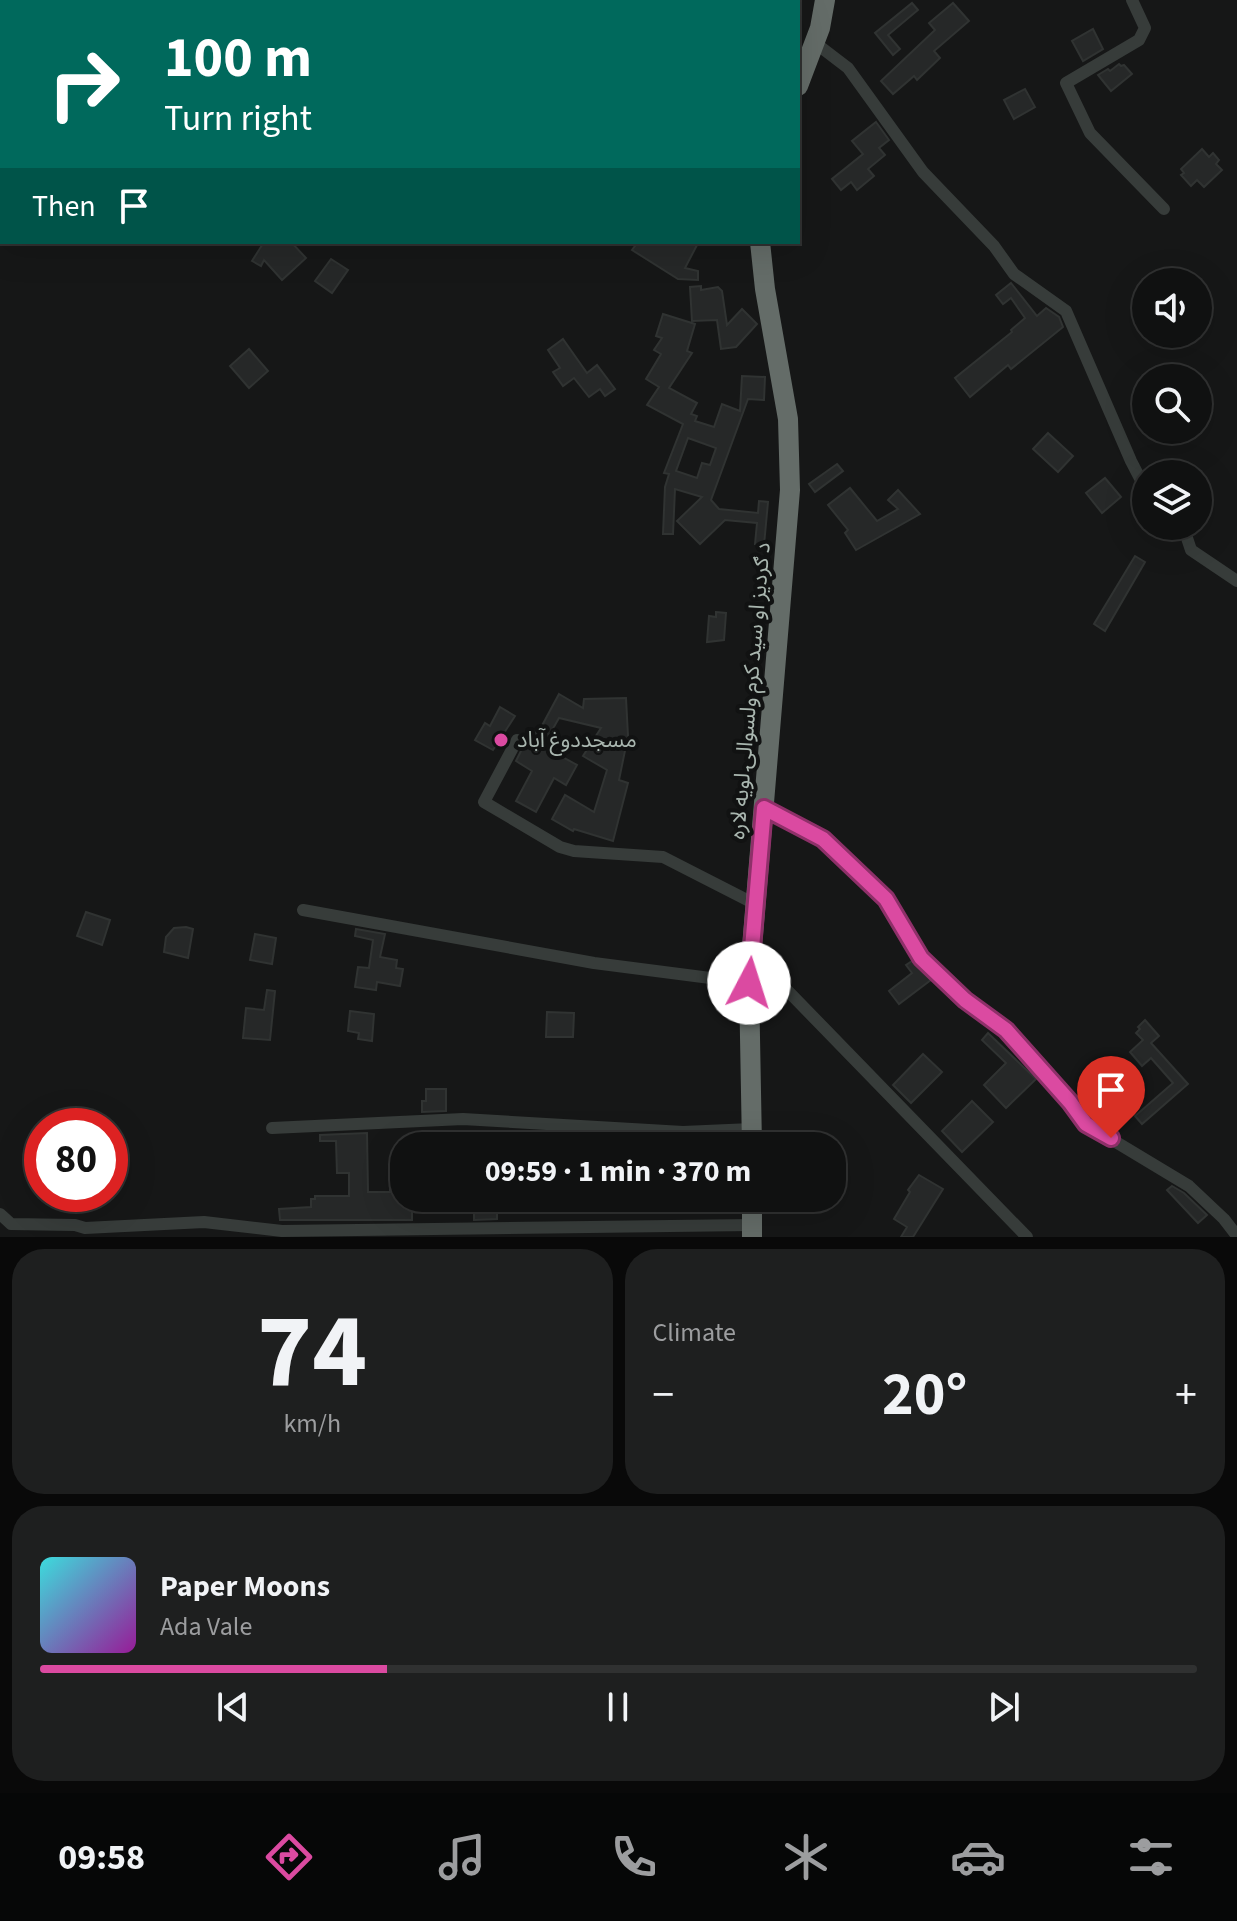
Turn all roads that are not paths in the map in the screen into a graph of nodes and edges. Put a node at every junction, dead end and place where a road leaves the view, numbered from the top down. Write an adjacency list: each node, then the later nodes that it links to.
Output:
1 (825, 0): 3 (highway)
2 (1132, 0): 5 (street)
3 (814, 42): 4 (highway); 7 (street)
4 (800, 80)
5 (1164, 209)
6 (760, 244): 11 (highway, د ګردیز او سید کرم ولسوالۍ لویه لاره)
7 (1132, 463)
8 (1188, 540): 9 (street)
9 (1237, 581)
10 (517, 740): 12 (street)
11 (764, 808): 12 (highway, د ګردیز او سید کرم ولسوالۍ لویه لاره); 21 (street)
12 (755, 904): 14 (highway, د ګردیز او سید کرم ولسوالۍ لویه لاره)
13 (303, 910): 15 (street)
14 (752, 954): 15 (highway, د ګردیز او سید کرم ولسوالۍ لویه لاره); 22 (street)
15 (749, 983): 18 (highway, د ګردیز او سید کرم ولسوالۍ لویه لاره)
16 (272, 1128): 17 (street)
17 (683, 1132)
18 (752, 1132)
19 (0, 1214): 20 (street)
20 (752, 1231)
21 (1237, 1236)
22 (1027, 1237)

